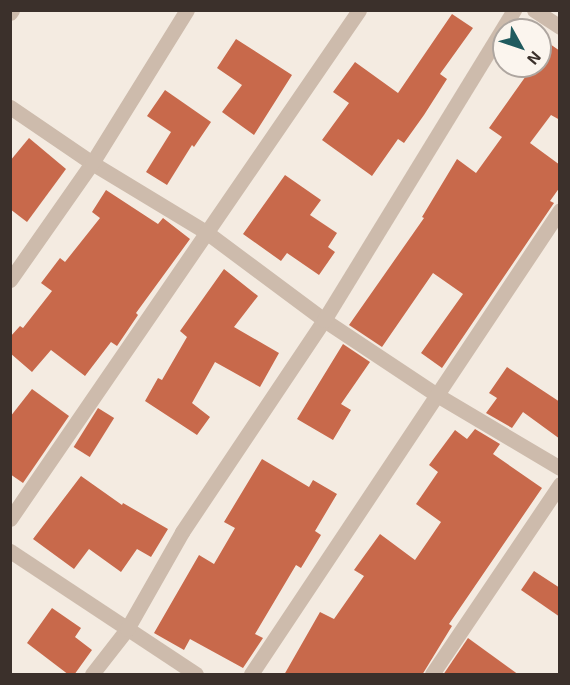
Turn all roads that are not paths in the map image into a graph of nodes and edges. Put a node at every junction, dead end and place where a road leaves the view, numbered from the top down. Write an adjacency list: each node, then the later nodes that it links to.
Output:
1 (187, 10): 7 (street)
2 (359, 10): 9 (street)
3 (514, 10): 11 (street)
4 (534, 10): 5 (street)
5 (560, 27)
6 (10, 107): 7 (street)
7 (92, 163): 9 (street); 10 (street)
8 (560, 210): 12 (street)
9 (206, 232): 11 (street); 15 (street)
10 (10, 280)
11 (324, 320): 12 (street); 17 (street)
12 (437, 395): 13 (street); 20 (street)
13 (560, 468)
14 (560, 484): 21 (street)
15 (10, 519)
16 (10, 551): 17 (street)
17 (127, 629): 18 (street); 19 (street)
18 (92, 675)
19 (196, 675)
20 (251, 675)
21 (432, 675)

